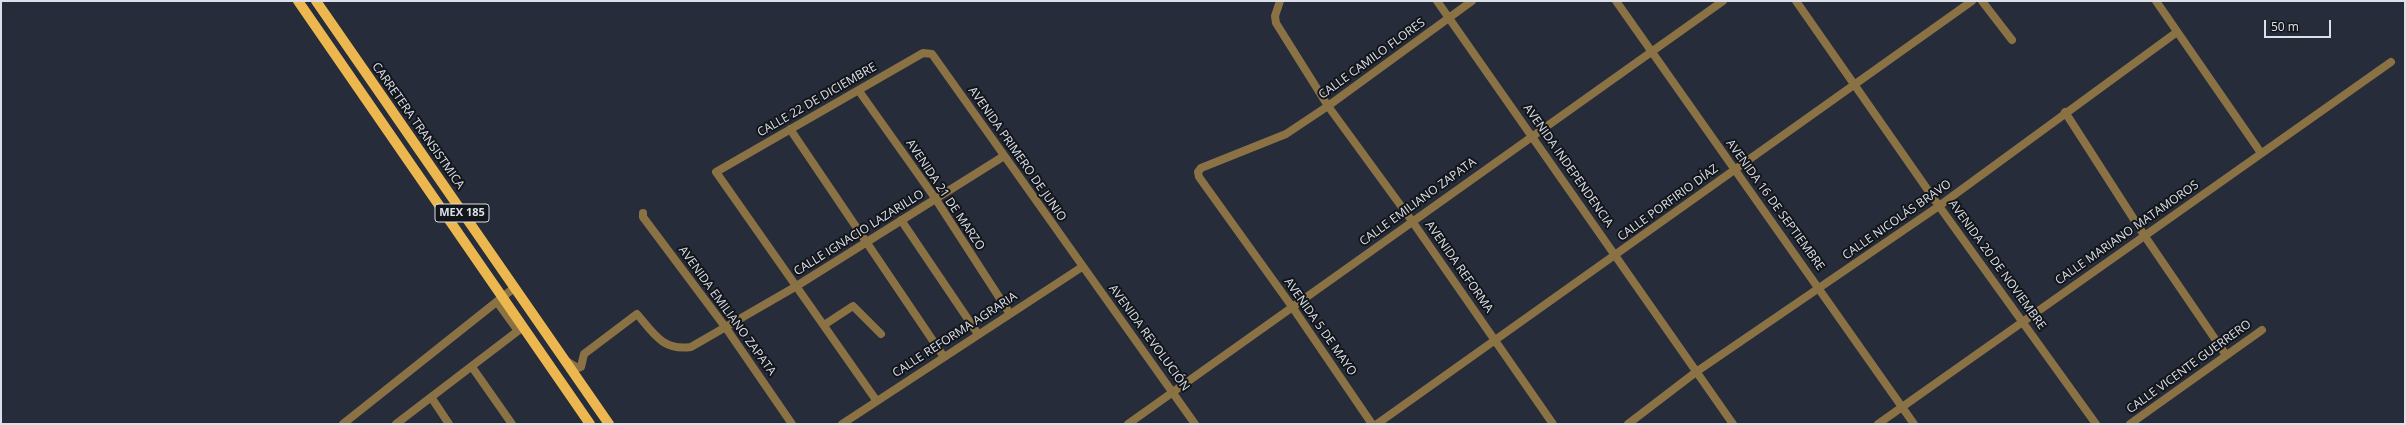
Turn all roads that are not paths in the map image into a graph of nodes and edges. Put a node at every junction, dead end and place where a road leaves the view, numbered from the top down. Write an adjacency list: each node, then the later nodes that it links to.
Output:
1 (298, 1): 40 (main road, MEX 185)
2 (316, 1): 38 (main road, CARRETERA TRANSISTMICA / MEX 185)
3 (1280, 1): 20 (street, AVENIDA REFORMA)
4 (1437, 1): 12 (street, AVENIDA INDEPENDENCIA)
5 (1472, 1): 12 (street, CALLE CAMILO FLORES)
6 (1616, 1): 15 (street, AVENIDA 16 DE SEPTIEMBRE)
7 (1724, 1): 15 (street, CALLE EMILIANO ZAPATA)
8 (1796, 1): 18 (street, AVENIDA 20 DE NOVIEMBRE)
9 (1972, 1): 18 (street, CALLE PORFIRIO DÍAZ)
10 (1982, 1): 14 (street)
11 (2156, 1): 13 (street)
12 (1449, 17): 20 (street, CALLE CAMILO FLORES); 23 (street, AVENIDA INDEPENDENCIA)
13 (2177, 32): 21 (street, CALLE NICOLÁS BRAVO); 24 (street)
14 (2012, 40)
15 (1652, 52): 23 (street, CALLE EMILIANO ZAPATA); 26 (street, AVENIDA 16 DE SEPTIEMBRE)
16 (932, 54): 19 (street, CALLE 22 DE DICIEMBRE); 25 (street, AVENIDA PRIMERO DE JUNIO)
17 (2391, 62): 24 (street, CALLE MARIANO MATAMOROS)
18 (1855, 85): 26 (street, CALLE PORFIRIO DÍAZ); 28 (street, AVENIDA 20 DE NOVIEMBRE)
19 (859, 90): 22 (street, CALLE 22 DE DICIEMBRE); 27 (street, AVENIDA 21 DE MARZO)
20 (1328, 106): 31 (street, AVENIDA REFORMA); 34 (street, CALLE CAMILO FLORES)
21 (2065, 112): 28 (street, CALLE NICOLÁS BRAVO); 32 (street)
22 (790, 129): 33 (street); 37 (street, CALLE 22 DE DICIEMBRE)
23 (1533, 136): 31 (street, CALLE EMILIANO ZAPATA); 35 (street, AVENIDA INDEPENDENCIA)
24 (2260, 153): 32 (street, CALLE MARIANO MATAMOROS)
25 (1004, 156): 27 (street, CALLE IGNACIO LAZARILLO); 36 (street, AVENIDA PRIMERO DE JUNIO)
26 (1735, 169): 35 (street, CALLE PORFIRIO DÍAZ); 39 (street, AVENIDA 16 DE SEPTIEMBRE)
27 (935, 198): 30 (street, CALLE IGNACIO LAZARILLO); 42 (street, AVENIDA 21 DE MARZO)
28 (1939, 206): 39 (street, CALLE NICOLÁS BRAVO); 43 (street, AVENIDA 20 DE NOVIEMBRE)
29 (643, 213): 45 (street, AVENIDA EMILIANO ZAPATA)
30 (901, 220): 33 (street, CALLE IGNACIO LAZARILLO); 49 (street)
31 (1412, 221): 41 (street, CALLE EMILIANO ZAPATA); 50 (street, AVENIDA REFORMA)
32 (2144, 235): 43 (street, CALLE MARIANO MATAMOROS); 51 (street)
33 (866, 243): 37 (street, CALLE IGNACIO LAZARILLO); 52 (street)
34 (1247, 244): 41 (street, AVENIDA 5 DE MAYO)
35 (1616, 256): 50 (street, CALLE PORFIRIO DÍAZ); 55 (street, AVENIDA INDEPENDENCIA)
36 (1082, 267): 42 (street, CALLE REFORMA AGRARIA); 56 (street, AVENIDA REVOLUCIÓN)
37 (796, 287): 44 (street); 45 (street, CALLE IGNACIO LAZARILLO)
38 (514, 288): 40 (street); 53 (main road, CARRETERA TRANSISTMICA / MEX 185)
39 (1819, 288): 55 (street, CALLE NICOLÁS BRAVO); 59 (street, AVENIDA 16 DE SEPTIEMBRE)
40 (500, 299): 46 (main road, MEX 185); 53 (main road); 60 (street)
41 (1293, 308): 56 (street, CALLE EMILIANO ZAPATA); 70 (street, AVENIDA 5 DE MAYO)
42 (1010, 314): 49 (street, CALLE REFORMA AGRARIA)
43 (2022, 320): 59 (street, CALLE MARIANO MATAMOROS); 77 (street, AVENIDA 20 DE NOVIEMBRE)
44 (824, 325): 48 (street); 58 (street)
45 (726, 328): 53 (street, CALLE IGNACIO LAZARILLO); 66 (street, AVENIDA EMILIANO ZAPATA)
46 (521, 329): 54 (street); 64 (main road, MEX 185)
47 (2262, 330): 51 (street, CALLE VICENTE GUERRERO)
48 (881, 334)
49 (978, 334): 52 (street, CALLE REFORMA AGRARIA)
50 (1495, 339): 71 (street, CALLE PORFIRIO DÍAZ); 72 (street, AVENIDA REFORMA)
51 (2226, 355): 78 (street, CALLE VICENTE GUERRERO)
52 (944, 357): 58 (street, CALLE REFORMA AGRARIA)
53 (565, 360): 65 (main road, CARRETERA TRANSISTMICA / MEX 185)
54 (472, 367): 57 (street); 63 (street)
55 (1696, 372): 73 (street, CALLE NICOLÁS BRAVO); 74 (street, AVENIDA INDEPENDENCIA)
56 (1173, 391): 68 (street, CALLE EMILIANO ZAPATA); 69 (street, AVENIDA REVOLUCIÓN)
57 (431, 397): 61 (street); 62 (street)
58 (876, 400): 67 (street, CALLE REFORMA AGRARIA)
59 (1902, 408): 75 (street, CALLE MARIANO MATAMOROS); 76 (street, AVENIDA 16 DE SEPTIEMBRE)
60 (345, 423)
61 (396, 424)
62 (449, 424)
63 (512, 424)
64 (590, 424)
65 (609, 424)
66 (792, 424)
67 (842, 424)
68 (1128, 424)
69 (1195, 424)
70 (1372, 424)
71 (1377, 424)
72 (1553, 424)
73 (1628, 424)
74 (1733, 424)
75 (1878, 424)
76 (1914, 424)
77 (2096, 424)
78 (2130, 424)

